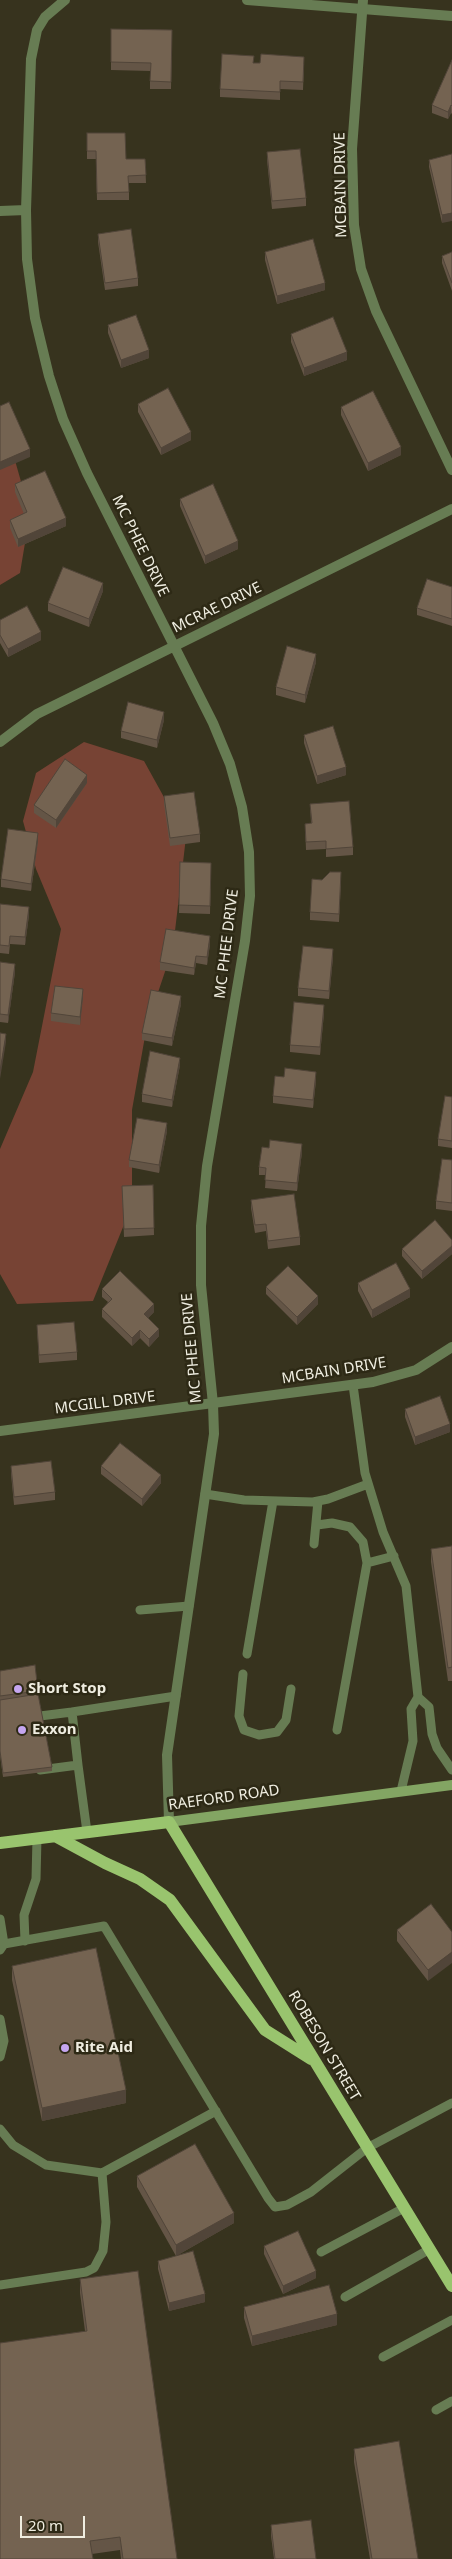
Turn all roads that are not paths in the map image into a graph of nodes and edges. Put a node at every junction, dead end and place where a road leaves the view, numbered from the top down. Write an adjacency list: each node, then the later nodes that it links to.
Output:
1 (66, 0): 5 (street, MC PHEE DRIVE)
2 (247, 0): 3 (street)
3 (363, 4): 4 (street); 7 (street, MCBAIN DRIVE)
4 (452, 16)
5 (26, 210): 6 (street); 9 (street, MC PHEE DRIVE)
6 (0, 211)
7 (452, 470)
8 (452, 509): 9 (street, MCRAE DRIVE)
9 (173, 646): 10 (street, MCRAE DRIVE); 13 (street, MC PHEE DRIVE)
10 (0, 742)
11 (452, 1347): 12 (street, MCBAIN DRIVE)
12 (353, 1385): 13 (street, MCBAIN DRIVE); 15 (lane)
13 (213, 1404): 14 (street, MCGILL DRIVE); 16 (street, MC PHEE DRIVE)
14 (0, 1431)
15 (368, 1484): 18 (lane); 21 (lane)
16 (205, 1494): 17 (lane); 23 (street, MC PHEE DRIVE)
17 (273, 1501): 18 (lane); 25 (lane)
18 (318, 1501): 19 (lane)
19 (317, 1525): 20 (lane); 22 (lane)
20 (314, 1544)
21 (394, 1556): 22 (lane); 29 (lane)
22 (367, 1563): 32 (lane)
23 (189, 1606): 24 (lane); 28 (street, MC PHEE DRIVE)
24 (140, 1610)
25 (247, 1654)
26 (243, 1674): 27 (lane)
27 (291, 1690)
28 (176, 1696): 30 (lane); 38 (street, MC PHEE DRIVE)
29 (418, 1697): 34 (lane); 37 (lane)
30 (72, 1712): 31 (lane); 33 (lane)
31 (18, 1718)
32 (337, 1730)
33 (78, 1765): 35 (lane); 39 (lane)
34 (452, 1770)
35 (29, 1771)
36 (452, 1784): 37 (main road, RAEFORD ROAD)
37 (401, 1791): 38 (main road, RAEFORD ROAD)
38 (169, 1822): 39 (main road, RAEFORD ROAD); 48 (main road, ROBESON STREET)
39 (87, 1832): 40 (main road, RAEFORD ROAD)
40 (55, 1836): 41 (main road, RAEFORD ROAD); 48 (main road)
41 (37, 1838): 42 (main road, RAEFORD ROAD); 44 (lane)
42 (0, 1843)
43 (0, 1919): 45 (lane)
44 (25, 1941): 45 (lane); 50 (lane)
45 (2, 1947)
46 (0, 2019): 47 (lane)
47 (0, 2057)
48 (315, 2061): 52 (main road, ROBESON STREET)
49 (452, 2103): 52 (lane)
50 (216, 2111): 52 (lane); 53 (lane)
51 (0, 2130): 53 (lane)
52 (367, 2148): 54 (main road, ROBESON STREET)
53 (102, 2173): 57 (lane)
54 (404, 2208): 55 (main road, ROBESON STREET); 56 (lane)
55 (430, 2249): 58 (main road, ROBESON STREET); 59 (lane)
56 (321, 2252)
57 (0, 2285)
58 (452, 2286)
59 (345, 2297)
60 (452, 2320): 61 (lane)
61 (383, 2357)
62 (452, 2401): 63 (lane)
63 (436, 2410)

